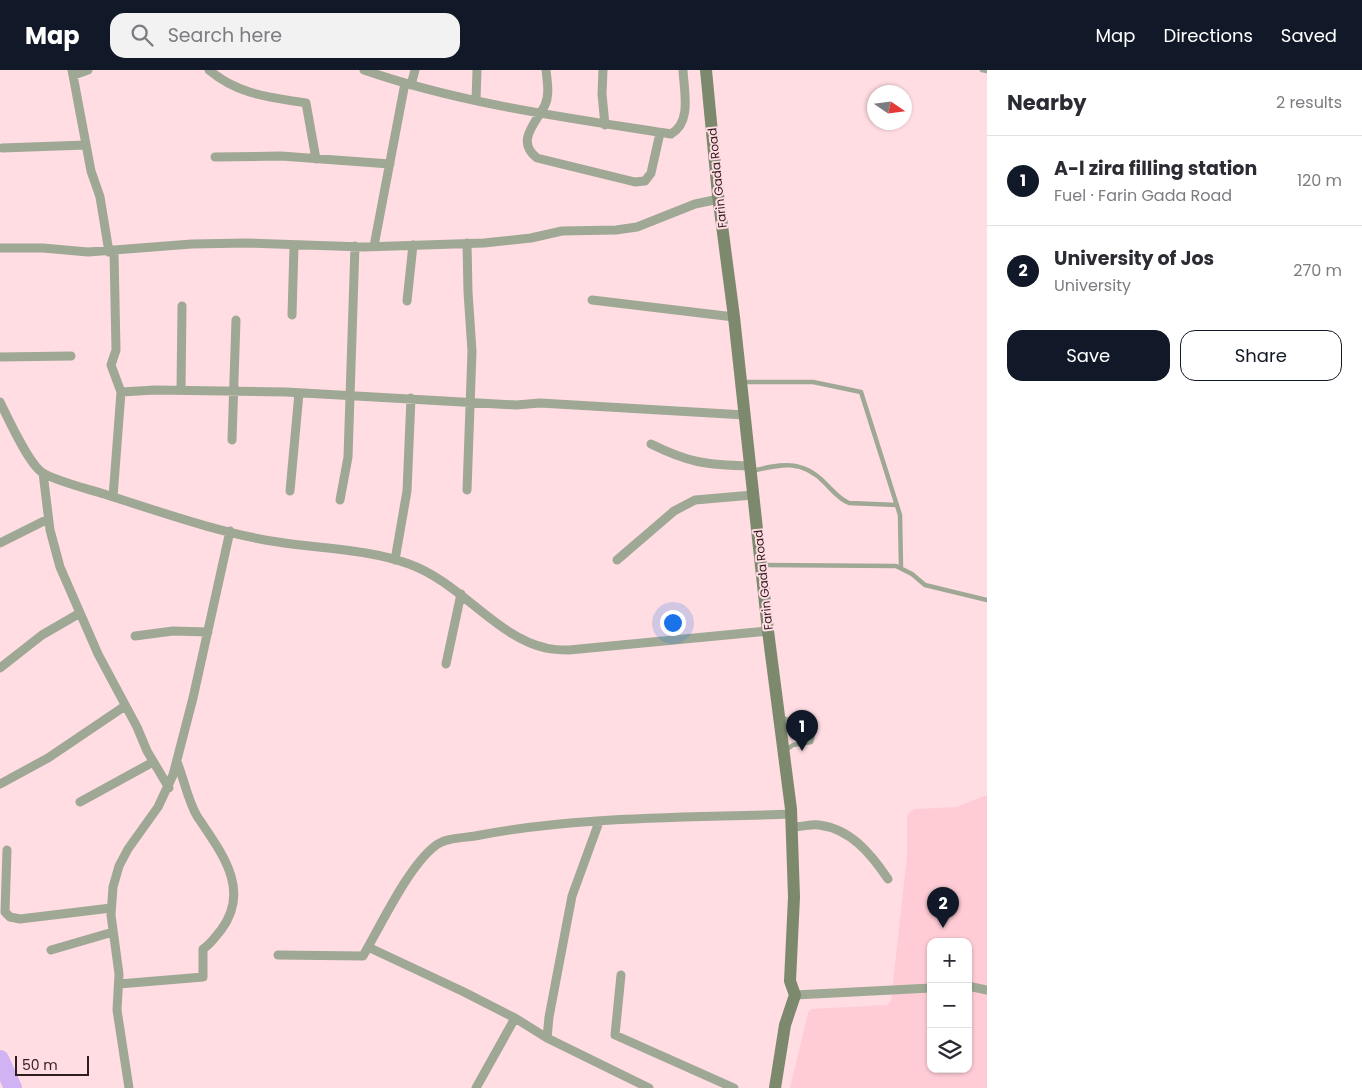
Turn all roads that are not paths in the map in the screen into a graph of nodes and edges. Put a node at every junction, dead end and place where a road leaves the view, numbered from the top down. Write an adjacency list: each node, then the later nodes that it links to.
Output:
1 (88, 70): 12 (street)
2 (209, 70): 21 (street)
3 (364, 70): 13 (street)
4 (415, 70): 13 (street)
5 (477, 70): 14 (street)
6 (546, 70): 15 (street)
7 (603, 70): 16 (street)
8 (683, 70): 17 (street)
9 (706, 70): 23 (main road, Farin Gada Road)
10 (982, 70): 11 (lane)
11 (987, 71)
12 (73, 73): 18 (street)
13 (408, 84): 14 (street); 22 (street)
14 (476, 100): 15 (street)
15 (539, 113): 16 (street); 17 (street)
16 (606, 124): 17 (street)
17 (660, 133)
18 (86, 145): 19 (street); 30 (street)
19 (2, 148)
20 (215, 157): 21 (street)
21 (316, 159): 22 (street)
22 (390, 164): 28 (street)
23 (719, 199): 24 (street); 35 (main road, Farin Gada Road)
24 (467, 243): 25 (street); 47 (street)
25 (413, 244): 28 (street); 32 (street)
26 (294, 246): 27 (street); 30 (street); 34 (street)
27 (355, 246): 28 (street); 44 (street)
28 (374, 246)
29 (0, 248): 30 (street)
30 (112, 252): 42 (street)
31 (592, 300): 35 (street)
32 (407, 302)
33 (182, 306): 40 (street)
34 (292, 315)
35 (734, 317): 39 (main road, Farin Gada Road)
36 (236, 320): 41 (street)
37 (71, 356): 38 (street)
38 (0, 357)
39 (742, 382): 49 (main road, Farin Gada Road); 59 (lane)
40 (181, 390): 41 (street); 42 (street)
41 (234, 391): 43 (street); 50 (street)
42 (121, 392): 57 (street)
43 (299, 393): 44 (street); 55 (street)
44 (350, 395): 45 (street); 58 (street)
45 (411, 398): 47 (street); 63 (street)
46 (0, 402): 48 (street)
47 (472, 402): 49 (street); 54 (street)
48 (3, 414): 53 (street)
49 (745, 415): 52 (main road, Farin Gada Road)
50 (232, 440)
51 (651, 444): 52 (street)
52 (750, 469): 56 (main road, Farin Gada Road); 59 (lane)
53 (43, 473): 57 (street); 60 (street)
54 (467, 490)
55 (290, 491)
56 (753, 495): 64 (street); 65 (main road, Farin Gada Road)
57 (113, 497): 61 (street)
58 (340, 500)
59 (897, 505): 66 (lane)
60 (48, 520): 62 (street); 69 (street)
61 (230, 531): 63 (street); 71 (street)
62 (0, 543)
63 (395, 560): 67 (street)
64 (617, 560)
65 (762, 565): 66 (lane); 70 (main road, Farin Gada Road)
66 (901, 567): 68 (lane)
67 (461, 594): 70 (street); 73 (street)
68 (987, 600)
69 (80, 613): 74 (street); 75 (street)
70 (768, 631): 76 (main road, Farin Gada Road)
71 (208, 632): 72 (street); 79 (street)
72 (135, 636)
73 (446, 664)
74 (0, 668)
75 (125, 706): 78 (street); 80 (street)
76 (780, 716): 77 (main road, Farin Gada Road); 77 (lane)
77 (784, 752): 83 (main road, Farin Gada Road)
78 (153, 762): 81 (street); 82 (street)
79 (177, 762): 81 (street); 95 (street)
80 (0, 784)
81 (169, 788): 89 (street)
82 (80, 802)
83 (791, 814): 84 (street); 85 (main road, Farin Gada Road)
84 (599, 822): 91 (street); 101 (street)
85 (792, 827): 87 (street); 99 (main road, Farin Gada Road)
86 (7, 850): 88 (street)
87 (888, 879)
88 (2, 883): 89 (street)
89 (111, 908): 90 (street)
90 (113, 932): 92 (street); 95 (street)
91 (368, 948): 93 (street); 100 (street)
92 (51, 950)
93 (278, 955)
94 (622, 975): 105 (street)
95 (119, 984): 102 (street)
96 (972, 987): 98 (street)
97 (927, 988): 99 (street)
98 (987, 990)
99 (795, 995): 106 (main road, Farin Gada Road)
100 (515, 1018): 101 (street); 103 (street)
101 (547, 1038): 104 (street)
102 (128, 1088)
103 (476, 1088)
104 (649, 1088)
105 (734, 1088)
106 (775, 1088)

